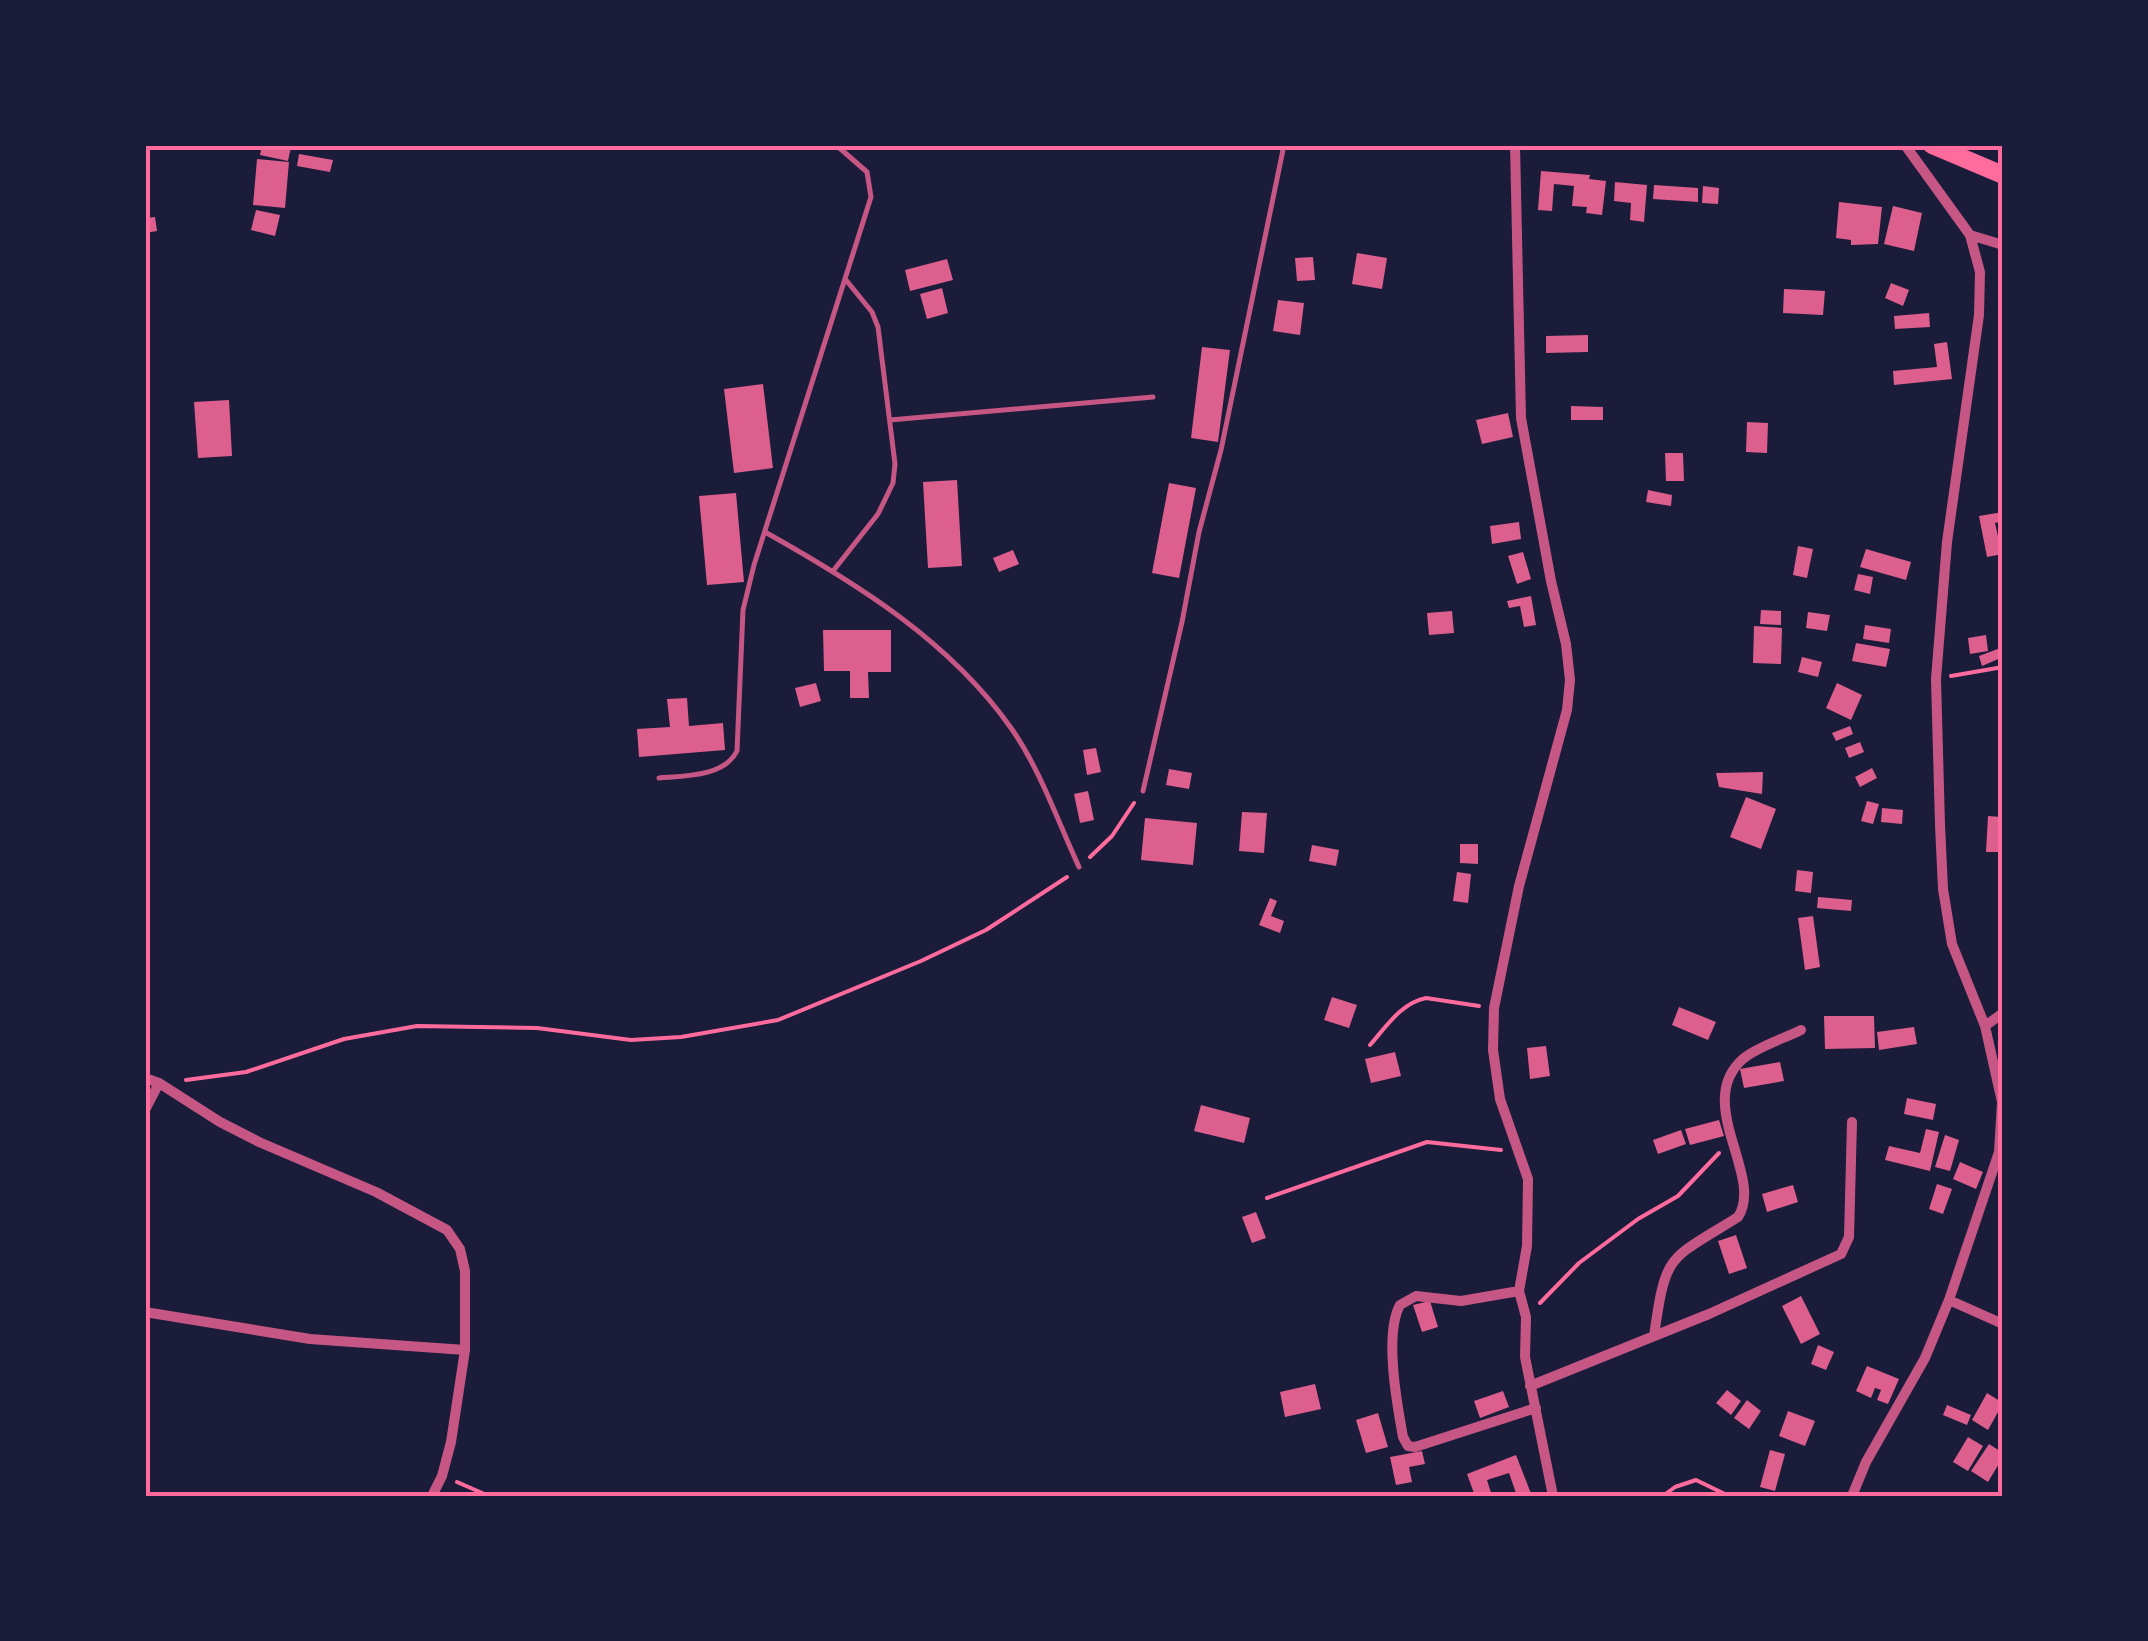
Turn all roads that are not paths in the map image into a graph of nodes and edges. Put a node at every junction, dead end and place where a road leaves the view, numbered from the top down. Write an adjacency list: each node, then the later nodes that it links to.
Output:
1 (836, 145): 9 (lane)
2 (1284, 145): 15 (lane)
3 (1515, 145): 25 (street)
4 (1905, 145): 7 (street)
5 (1932, 145): 6 (highway)
6 (2003, 175)
7 (1970, 235): 8 (street); 18 (street)
8 (2003, 245)
9 (846, 280): 11 (lane); 12 (lane)
10 (1153, 397): 11 (lane)
11 (890, 420): 13 (lane)
12 (765, 532): 13 (lane); 14 (lane)
13 (833, 570): 16 (lane)
14 (659, 778)
15 (1143, 791)
16 (1079, 867)
17 (2003, 1014): 18 (street)
18 (1985, 1026): 20 (street)
19 (1800, 1030): 29 (street)
20 (1998, 1050): 26 (street)
21 (145, 1078): 22 (street)
22 (159, 1083): 23 (street); 30 (street)
23 (145, 1110)
24 (1852, 1122): 29 (street)
25 (1519, 1291): 31 (street); 32 (street)
26 (1949, 1300): 28 (street); 35 (street)
27 (145, 1312): 30 (street)
28 (2003, 1324)
29 (1654, 1336): 31 (street)
30 (464, 1350): 33 (street)
31 (1530, 1386): 32 (street)
32 (1536, 1408): 34 (street)
33 (432, 1496)
34 (1552, 1496)
35 (1852, 1496)

